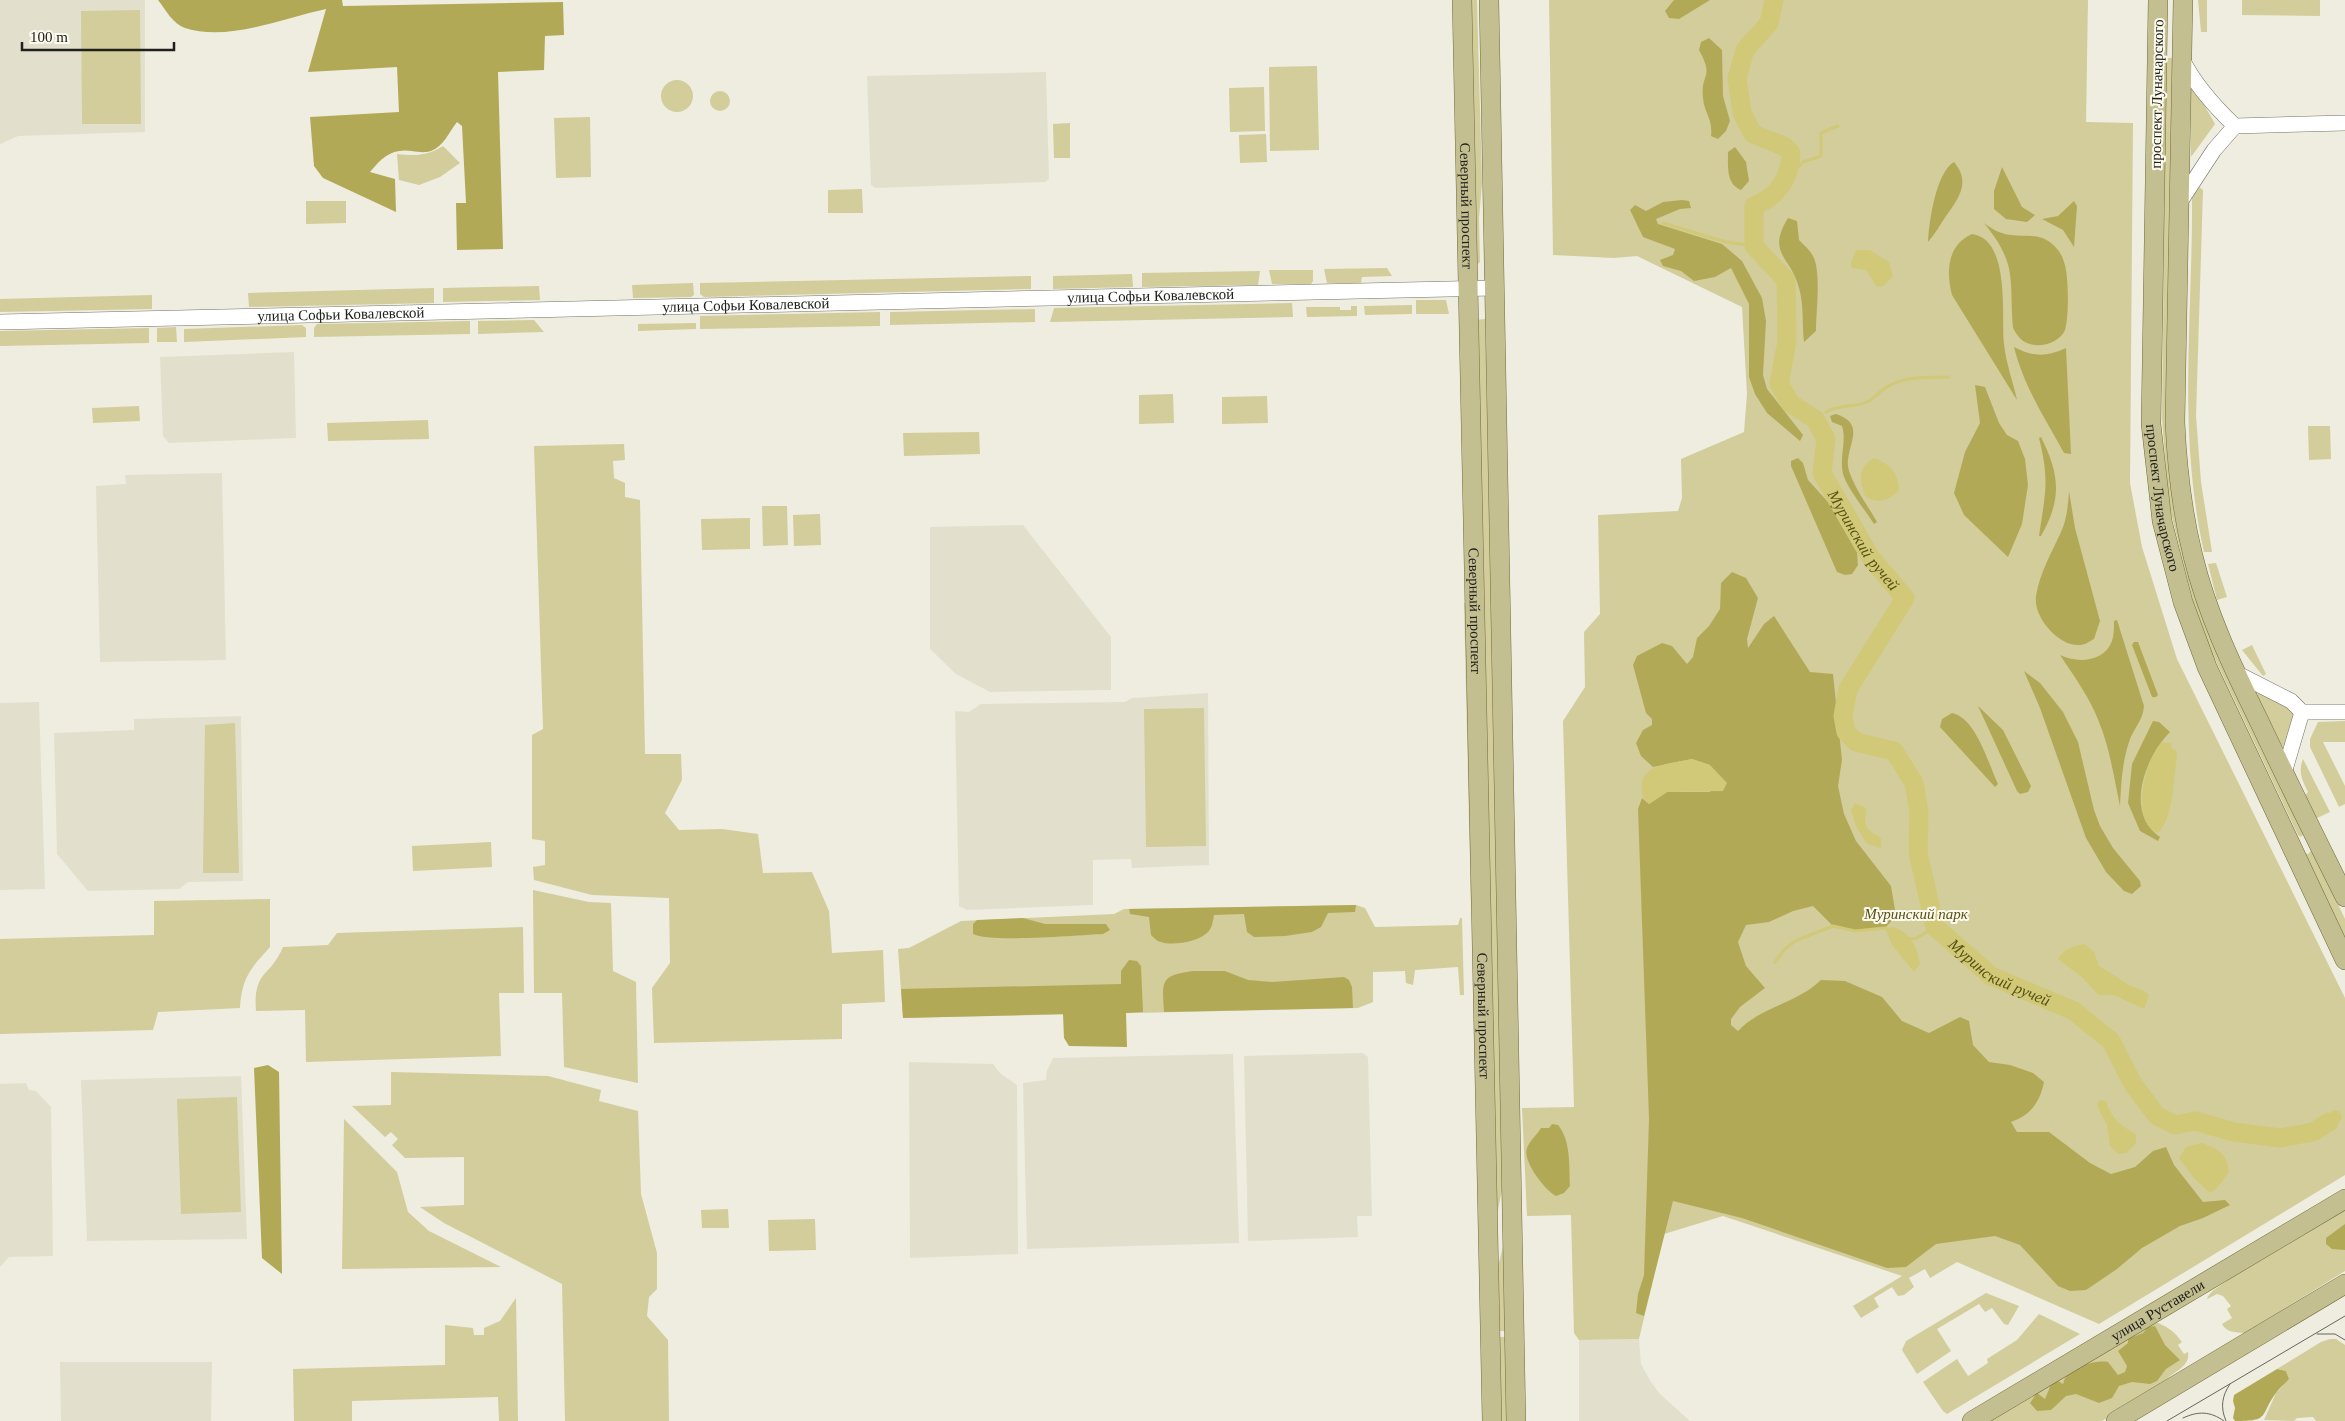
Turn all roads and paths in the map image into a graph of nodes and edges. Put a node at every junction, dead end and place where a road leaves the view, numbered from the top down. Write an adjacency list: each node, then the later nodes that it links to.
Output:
1 (1462, 0): 11 (main road, Северный проспект)
2 (1480, 0): 10 (street, Северный проспект)
3 (1489, 0): 10 (main road, Северный проспект)
4 (2158, 0): 18 (main road, проспект Луначарского)
5 (2183, 0): 6 (main road, проспект Луначарского)
6 (2182, 59): 8 (street); 9 (main road, проспект Луначарского)
7 (2345, 124): 8 (street)
8 (2235, 126): 9 (street)
9 (2180, 202): 13 (main road, проспект Луначарского)
10 (1490, 288): 11 (street, улица Софьи Ковалевской); 23 (main road, Северный проспект)
11 (1468, 289): 12 (street, улица Софьи Ковалевской); 22 (main road, Северный проспект)
12 (0, 322)
13 (2236, 673): 14 (street); 16 (main road, проспект Луначарского)
14 (2302, 712): 15 (street); 16 (street)
15 (2345, 712)
16 (2284, 773): 17 (main road, проспект Луначарского)
17 (2317, 840): 18 (main road); 19 (main road, проспект Луначарского)
18 (2291, 846): 20 (main road, проспект Луначарского)
19 (2345, 897)
20 (2345, 960)
21 (2345, 1199): 28 (main road, улица Руставели)
22 (1488, 1223): 23 (main road); 26 (main road, Северный проспект)
23 (1512, 1223): 27 (main road, Северный проспект)
24 (2345, 1284): 25 (main road)
25 (2122, 1420)
26 (1492, 1421)
27 (1516, 1421)
28 (1972, 1421)

